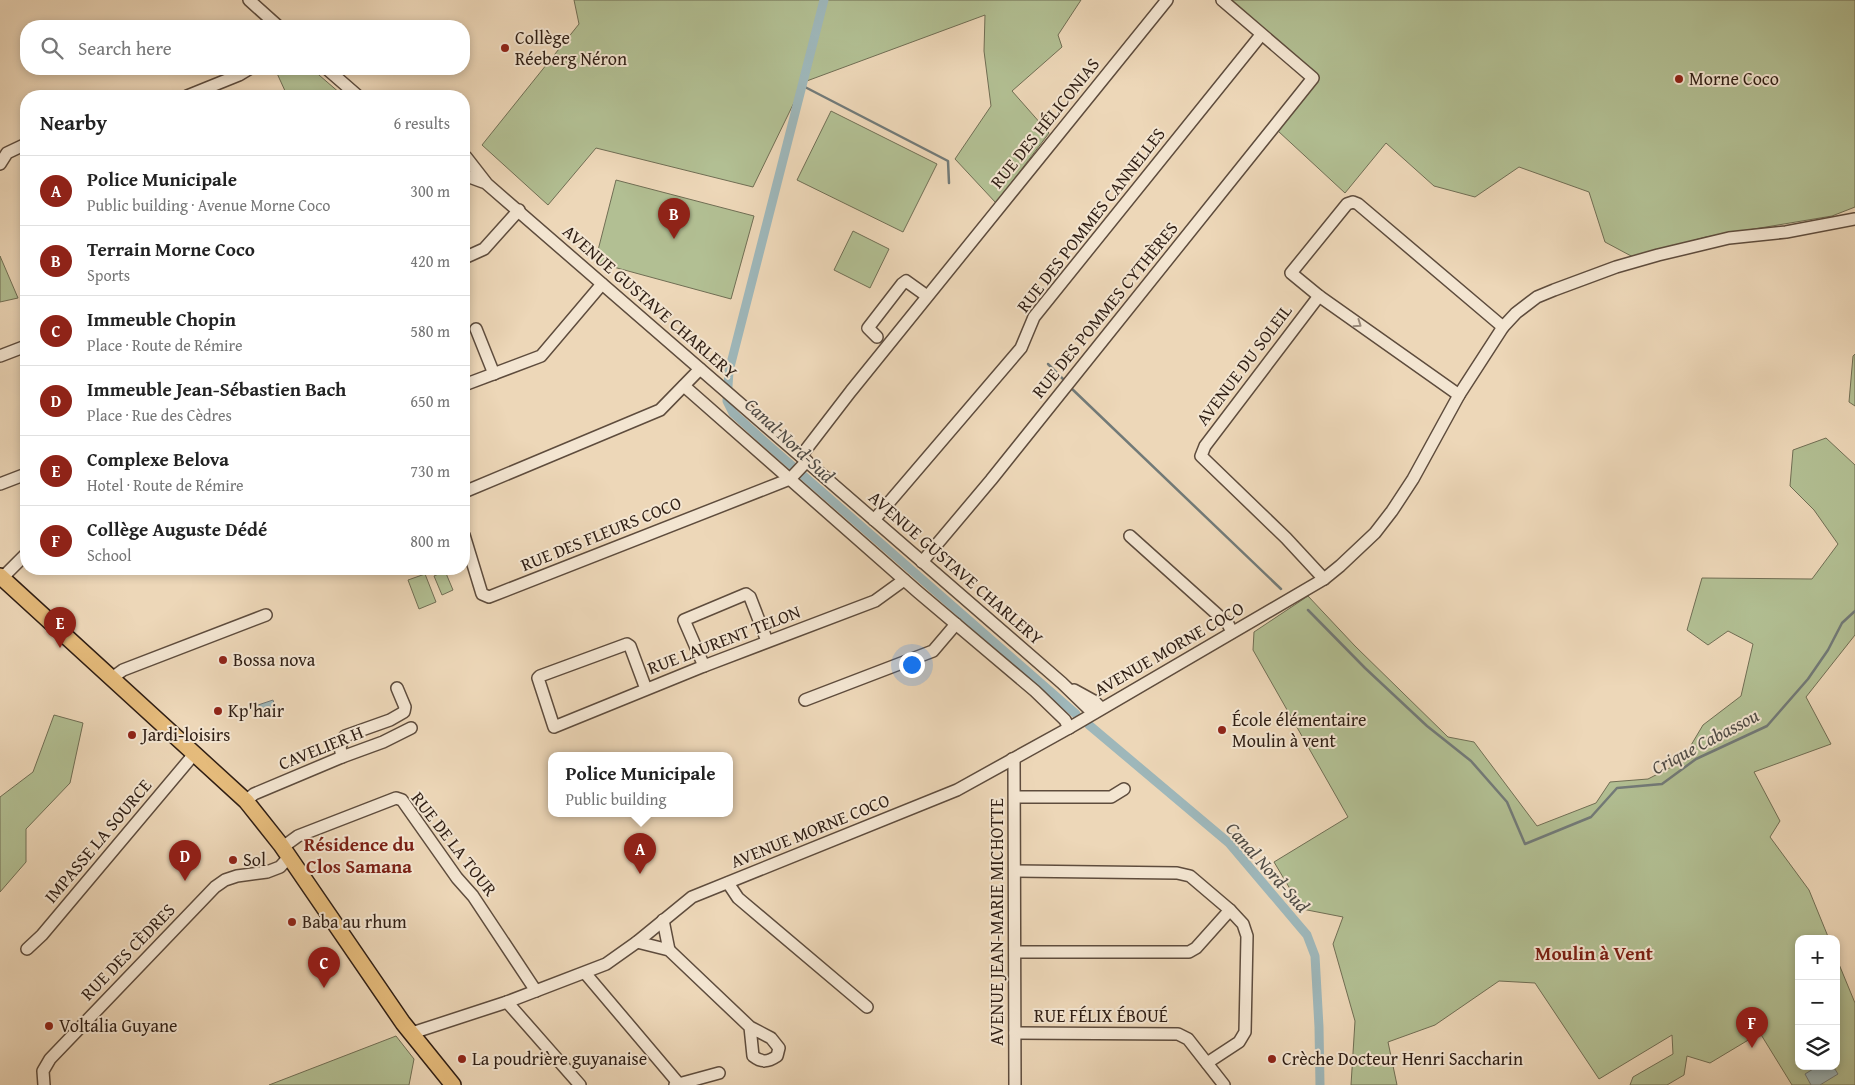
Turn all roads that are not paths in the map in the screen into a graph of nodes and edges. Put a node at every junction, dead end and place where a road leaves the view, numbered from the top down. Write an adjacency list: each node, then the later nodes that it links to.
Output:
1 (249, 0): 4 (street)
2 (1167, 0): 19 (street, RUE DES HÉLICONIAS)
3 (1222, 0): 5 (street)
4 (271, 20)
5 (1261, 35): 35 (street, RUE DES POMMES CANNELLES); 39 (street, RUE DES POMMES CYTHÈRES)
6 (239, 75): 8 (street)
7 (334, 75): 9 (street)
8 (202, 90)
9 (351, 90)
10 (20, 147): 11 (street)
11 (0, 164)
12 (470, 164): 14 (street, AVENUE GUSTAVE CHARLERY)
13 (470, 177): 14 (street, AVENUE GUSTAVE CHARLERY)
14 (487, 184): 15 (street, AVENUE GUSTAVE CHARLERY)
15 (519, 210): 17 (street); 18 (street, AVENUE GUSTAVE CHARLERY)
16 (1855, 220): 21 (street, AVENUE MORNE COCO)
17 (470, 255)
18 (602, 284): 26 (street); 27 (street, AVENUE GUSTAVE CHARLERY)
19 (927, 296): 23 (street); 30 (street, RUE DES HÉLICONIAS)
20 (1318, 296): 21 (street); 29 (street, one-way to 29); 41 (street, AVENUE DU SOLEIL)
21 (1503, 327): 29 (street, AVENUE MORNE COCO)
22 (476, 329): 26 (street)
23 (877, 337)
24 (20, 348): 25 (street)
25 (0, 356)
26 (494, 374): 28 (street)
27 (693, 377): 30 (street, AVENUE GUSTAVE CHARLERY); 32 (street, AVENUE GUSTAVE CHARLERY); 34 (street)
28 (470, 383)
29 (1459, 395): 41 (street, AVENUE MORNE COCO)
30 (804, 460): 32 (street, RUE DES HÉLICONIAS); 35 (street, AVENUE GUSTAVE CHARLERY)
31 (20, 476): 33 (street)
32 (791, 477): 37 (street, RUE DES FLEURS COCO); 42 (street, AVENUE GUSTAVE CHARLERY)
33 (0, 484)
34 (470, 489)
35 (874, 520): 39 (street, AVENUE GUSTAVE CHARLERY)
36 (1130, 536): 45 (street)
37 (470, 555)
38 (20, 560): 40 (street)
39 (922, 562): 52 (street, AVENUE GUSTAVE CHARLERY)
40 (1, 577): 48 (main road)
41 (1324, 579): 45 (street, AVENUE MORNE COCO)
42 (904, 580): 44 (street, AVENUE GUSTAVE CHARLERY); 46 (street, RUE LAURENT TELON)
43 (266, 615): 48 (street)
44 (956, 624): 51 (street); 54 (street, AVENUE GUSTAVE CHARLERY)
45 (1232, 632): 52 (street, AVENUE MORNE COCO)
46 (767, 641): 47 (street, RUE LAURENT TELON); 47 (street)
47 (704, 666): 50 (street, RUE LAURENT TELON)
48 (112, 678): 55 (main road)
49 (397, 688): 56 (street)
50 (646, 689): 50 (street, RUE LAURENT TELON)
51 (805, 700)
52 (1097, 711): 54 (street, AVENUE MORNE COCO)
53 (411, 728): 56 (street, CAVELIER H)
54 (1069, 728): 57 (street, AVENUE MORNE COCO)
55 (194, 753): 60 (main road); 67 (street, IMPASSE LA SOURCE)
56 (342, 757): 60 (street, CAVELIER H)
57 (1012, 759): 59 (street, AVENUE JEAN-MARIE MICHOTTE); 63 (street, AVENUE MORNE COCO)
58 (1124, 789): 59 (street)
59 (1014, 797): 62 (street, AVENUE JEAN-MARIE MICHOTTE)
60 (246, 801): 61 (main road)
61 (285, 851): 71 (street, RUE DE LA TOUR); 75 (main road); 80 (street, RUE DES CÈDRES)
62 (1015, 871): 64 (street); 69 (street, AVENUE JEAN-MARIE MICHOTTE)
63 (728, 883): 65 (street, AVENUE MORNE COCO); 73 (street)
64 (1230, 910): 69 (street); 77 (street)
65 (663, 920): 66 (street, AVENUE MORNE COCO); 68 (street)
66 (637, 942): 68 (street); 70 (street, AVENUE MORNE COCO)
67 (27, 949)
68 (669, 950): 74 (street)
69 (1015, 952): 76 (street, AVENUE JEAN-MARIE MICHOTTE)
70 (585, 973): 71 (street, AVENUE MORNE COCO); 79 (street)
71 (536, 991): 72 (street, AVENUE MORNE COCO)
72 (507, 1002): 75 (street, AVENUE MORNE COCO); 82 (street)
73 (867, 1007)
74 (750, 1028)
75 (412, 1033): 81 (main road)
76 (1015, 1033): 77 (street, RUE FÉLIX ÉBOUÉ); 83 (street, AVENUE JEAN-MARIE MICHOTTE)
77 (1207, 1063): 84 (street, RUE FÉLIX ÉBOUÉ)
78 (719, 1073): 79 (street)
79 (677, 1084)
80 (44, 1085)
81 (453, 1085)
82 (580, 1085)
83 (1015, 1085)
84 (1224, 1085)

